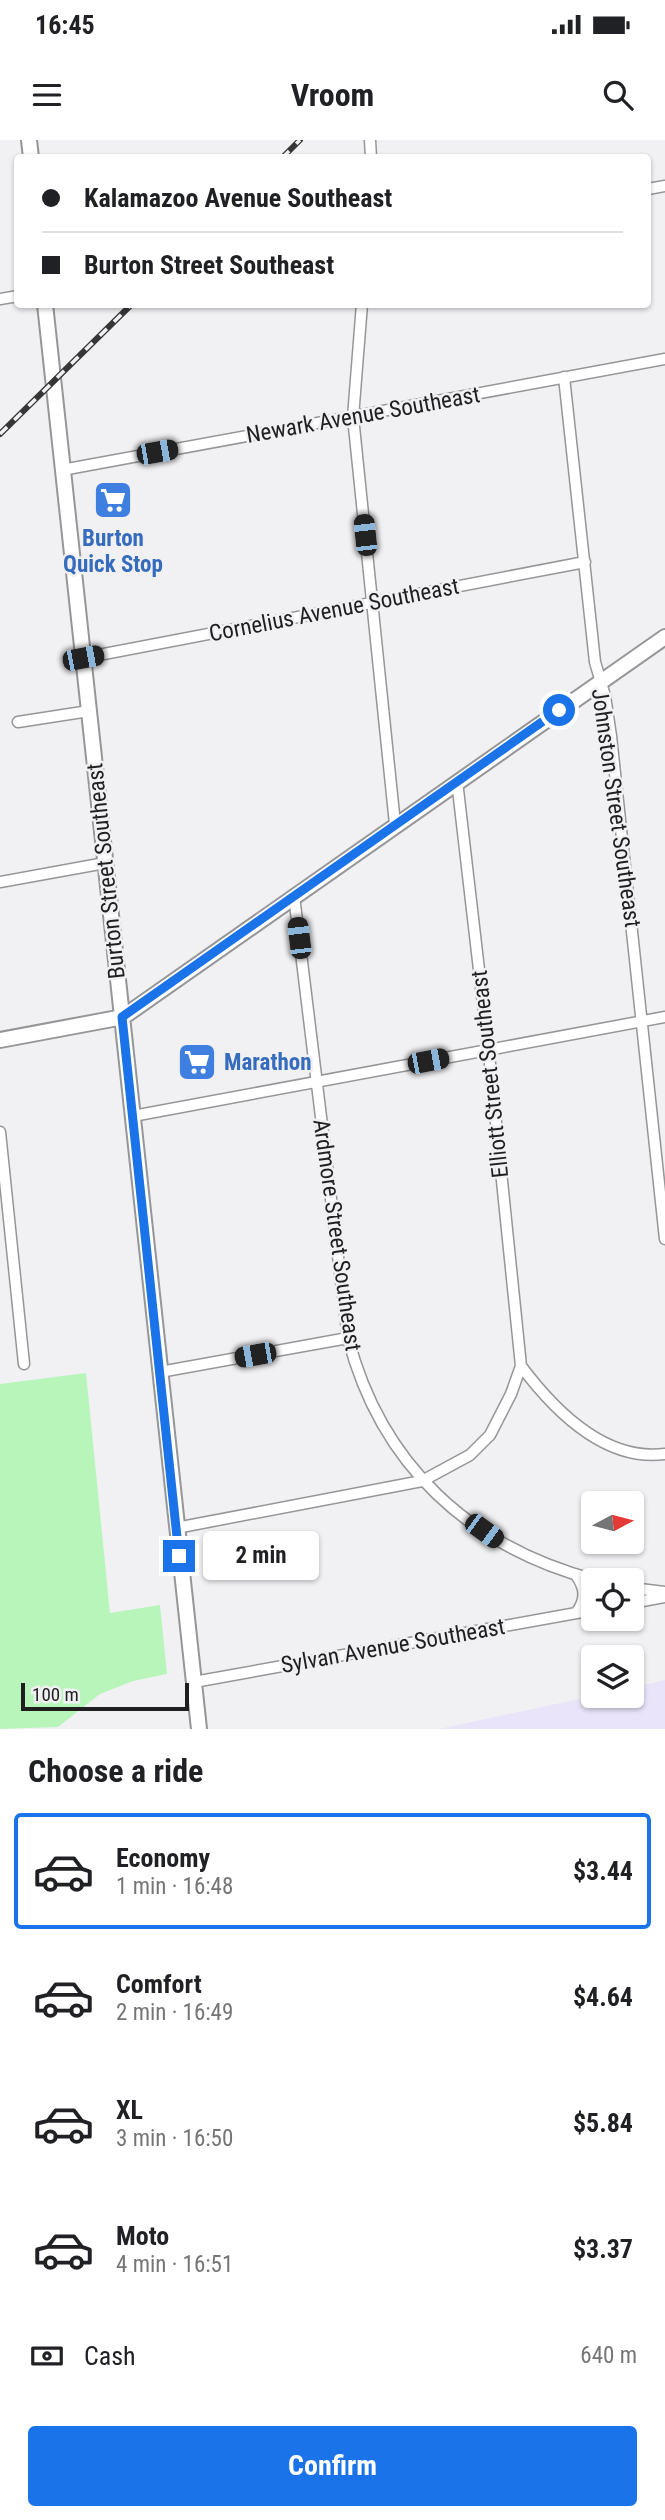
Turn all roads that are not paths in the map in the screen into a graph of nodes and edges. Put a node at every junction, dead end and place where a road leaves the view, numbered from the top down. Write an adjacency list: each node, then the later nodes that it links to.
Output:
1 (45, 308): 6 (main road, Burton Street Southeast)
2 (362, 308): 5 (street)
3 (665, 359): 4 (street, Newark Avenue Southeast)
4 (564, 377): 5 (street, Newark Avenue Southeast); 7 (street, Johnston Street Southeast)
5 (353, 417): 6 (street, Newark Avenue Southeast); 8 (street)
6 (62, 470): 10 (main road, Burton Street Southeast)
7 (585, 562): 8 (street, Cornelius Avenue Southeast); 11 (street, Johnston Street Southeast)
8 (372, 602): 10 (street, Cornelius Avenue Southeast); 15 (street)
9 (665, 637): 11 (main road)
10 (83, 658): 12 (main road, Burton Street Southeast)
11 (600, 682): 14 (main road); 21 (street, Johnston Street Southeast)
12 (89, 711): 13 (street); 16 (main road, Burton Street Southeast)
13 (18, 722)
14 (457, 781): 15 (main road); 23 (street, Elliott Street Southeast)
15 (395, 824): 18 (main road)
16 (105, 863): 17 (street); 19 (main road, Burton Street Southeast)
17 (0, 881)
18 (294, 896): 19 (main road); 24 (street, Ardmore Street Southeast)
19 (122, 1017): 22 (main road); 25 (main road, Burton Street Southeast)
20 (665, 1017): 21 (street)
21 (643, 1021): 23 (street); 27 (street, Johnston Street Southeast)
22 (0, 1040)
23 (489, 1049): 24 (street); 30 (street, Elliott Street Southeast)
24 (317, 1082): 25 (street); 28 (street, Ardmore Street Southeast)
25 (133, 1116): 31 (main road, Burton Street Southeast)
26 (0, 1132): 29 (street)
27 (665, 1239)
28 (348, 1338): 31 (street); 33 (street, Ardmore Street Southeast)
29 (24, 1364)
30 (521, 1366): 32 (street); 33 (street)
31 (160, 1372): 34 (main road, Burton Street Southeast)
32 (665, 1454)
33 (422, 1481): 34 (street); 35 (street, Ardmore Street Southeast)
34 (176, 1528): 43 (main road, Burton Street Southeast)
35 (575, 1575): 36 (street, Ardmore Street Southeast); 42 (street)
36 (581, 1576)
37 (644, 1589): 38 (street)
38 (665, 1592)
39 (665, 1597): 40 (street)
40 (644, 1601)
41 (581, 1612): 42 (street, Sylvan Avenue Southeast)
42 (576, 1613): 43 (street, Sylvan Avenue Southeast)
43 (194, 1682): 44 (main road, Burton Street Southeast)
44 (199, 1729)

